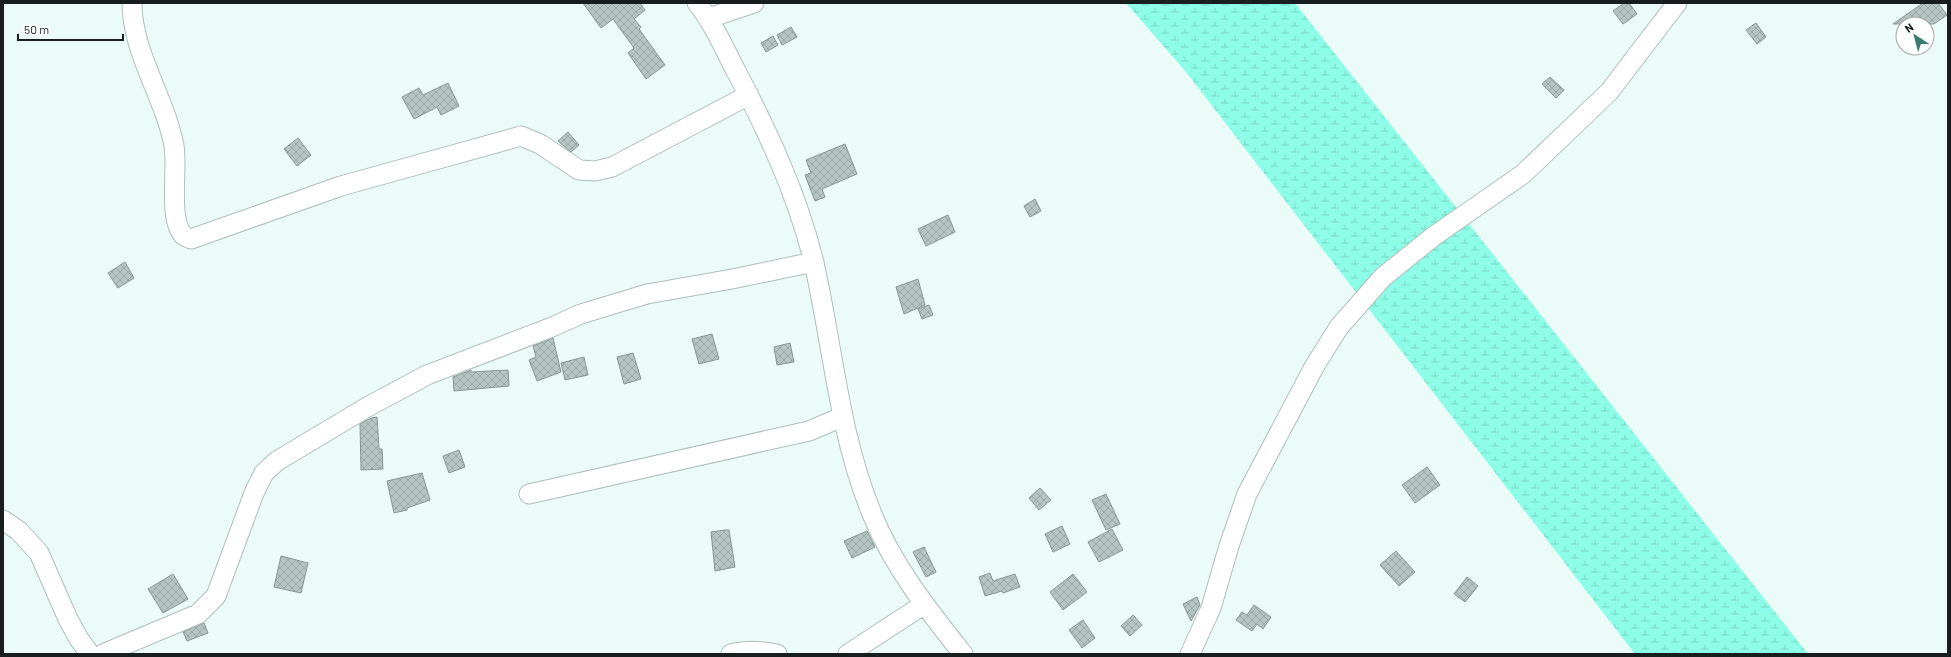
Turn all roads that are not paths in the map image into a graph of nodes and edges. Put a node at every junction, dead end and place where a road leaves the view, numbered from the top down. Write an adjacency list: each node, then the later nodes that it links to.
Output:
1 (132, 3): 6 (street)
2 (697, 3): 5 (street)
3 (754, 3): 5 (street)
4 (1677, 3): 18 (street)
5 (709, 18): 6 (street)
6 (749, 95): 7 (street)
7 (814, 262): 8 (street); 13 (street)
8 (842, 417): 9 (street); 11 (street)
9 (529, 494)
10 (3, 520): 12 (street)
11 (923, 605): 16 (street); 17 (street)
12 (90, 654)
13 (104, 654)
14 (731, 654): 15 (street)
15 (777, 654)
16 (848, 654)
17 (963, 654)
18 (1190, 654)

